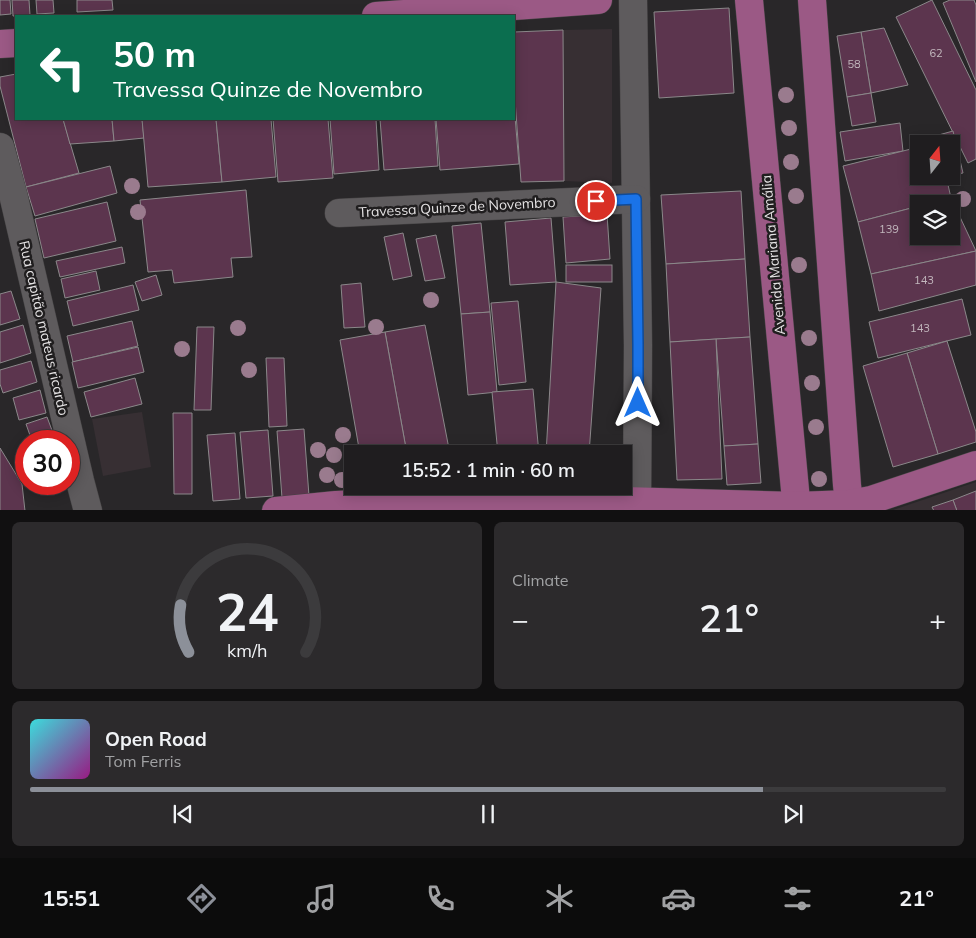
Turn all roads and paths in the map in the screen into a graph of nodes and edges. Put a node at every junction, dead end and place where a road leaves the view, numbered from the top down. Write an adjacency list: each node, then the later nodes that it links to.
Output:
1 (598, 0): 5 (main road)
2 (634, 0): 9 (street)
3 (749, 0): 14 (main road, Avenida Mariana Amália)
4 (812, 0): 13 (main road)
5 (390, 15)
6 (15, 43): 7 (main road)
7 (0, 44)
8 (0, 147): 15 (street, Rua capitão mateus ricardo)
9 (636, 199): 10 (street, Travessa Quinze de Novembro); 12 (street)
10 (339, 213)
11 (976, 465): 13 (main road)
12 (637, 505): 14 (main road); 16 (main road)
13 (850, 507): 14 (main road)
14 (796, 508)
15 (88, 510)
16 (276, 510)

